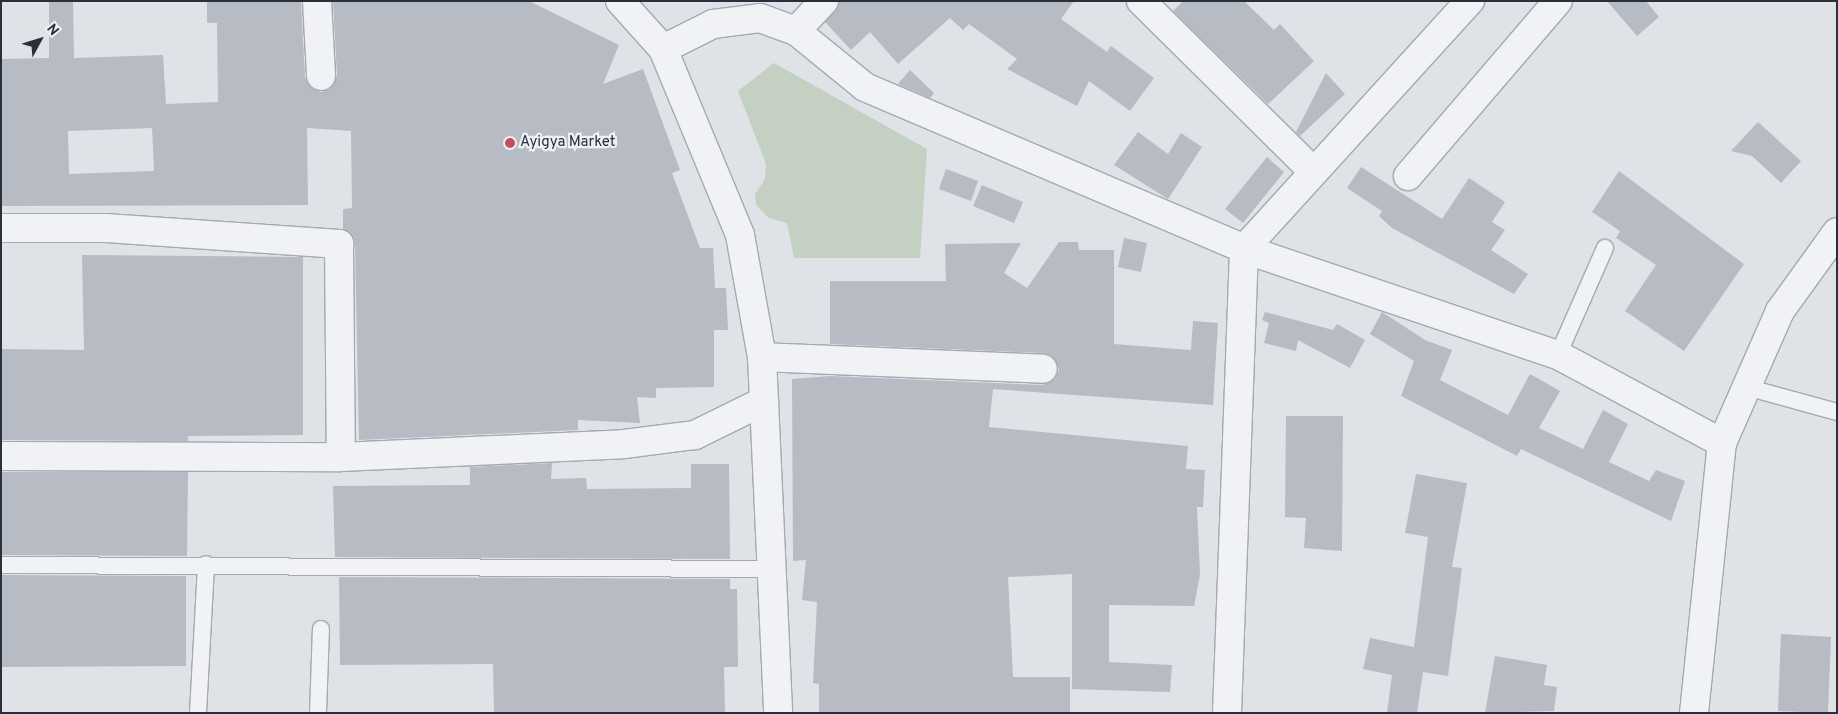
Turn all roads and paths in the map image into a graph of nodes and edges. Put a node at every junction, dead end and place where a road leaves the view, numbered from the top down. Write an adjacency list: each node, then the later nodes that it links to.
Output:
1 (316, 1): 9 (street)
2 (620, 1): 8 (street)
3 (824, 1): 7 (street)
4 (1141, 1): 10 (street)
5 (1470, 1): 10 (street)
6 (1558, 1): 11 (street)
7 (796, 31): 8 (street); 15 (street)
8 (663, 49): 17 (street)
9 (321, 76)
10 (1314, 172): 15 (street)
11 (1408, 176)
12 (1, 228): 24 (street)
13 (1837, 232): 19 (street)
14 (1605, 248): 16 (lane)
15 (1244, 250): 16 (street); 32 (street)
16 (1558, 355): 22 (street)
17 (762, 357): 18 (street); 20 (street)
18 (1042, 369)
19 (1746, 387): 21 (lane); 22 (street)
20 (764, 401): 24 (street); 27 (street)
21 (1837, 412)
22 (1722, 443): 33 (street)
23 (1, 456): 24 (street)
24 (342, 457)
25 (206, 564): 26 (lane); 27 (lane); 29 (lane)
26 (1, 565)
27 (774, 569): 31 (street)
28 (321, 628): 30 (lane)
29 (198, 713)
30 (318, 713)
31 (778, 713)
32 (1227, 713)
33 (1694, 713)

